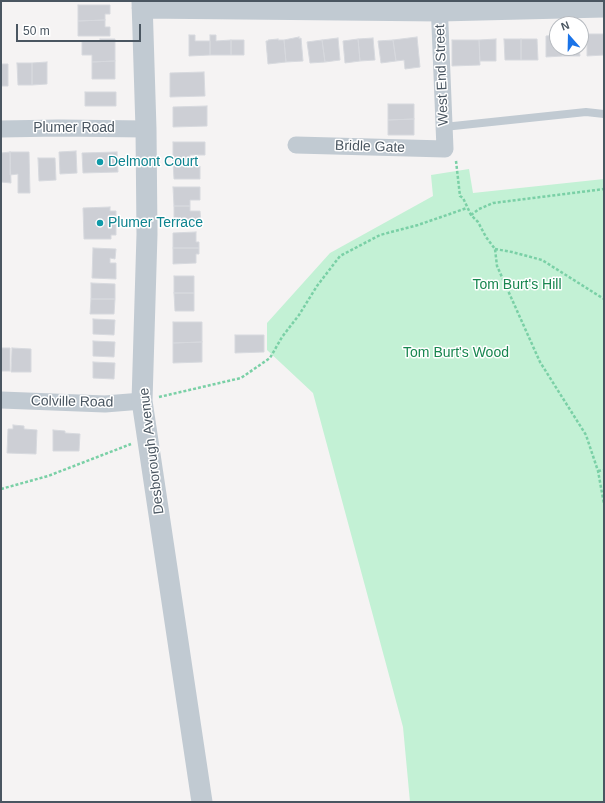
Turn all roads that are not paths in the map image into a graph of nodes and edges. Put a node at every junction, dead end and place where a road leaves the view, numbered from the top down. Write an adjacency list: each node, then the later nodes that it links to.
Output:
1 (142, 5): 2 (street); 8 (street, Desborough Avenue)
2 (299, 5): 3 (street)
3 (440, 6): 4 (street); 6 (street, West End Street)
4 (604, 7)
5 (604, 114): 6 (lane)
6 (444, 126): 10 (street, West End Street)
7 (1, 129): 8 (street, Plumer Road)
8 (146, 129): 12 (street, Desborough Avenue)
9 (296, 145): 10 (street, Bridle Gate)
10 (445, 149)
11 (1, 400): 12 (street, Colville Road)
12 (142, 401): 13 (street, Desborough Avenue)
13 (202, 802)

